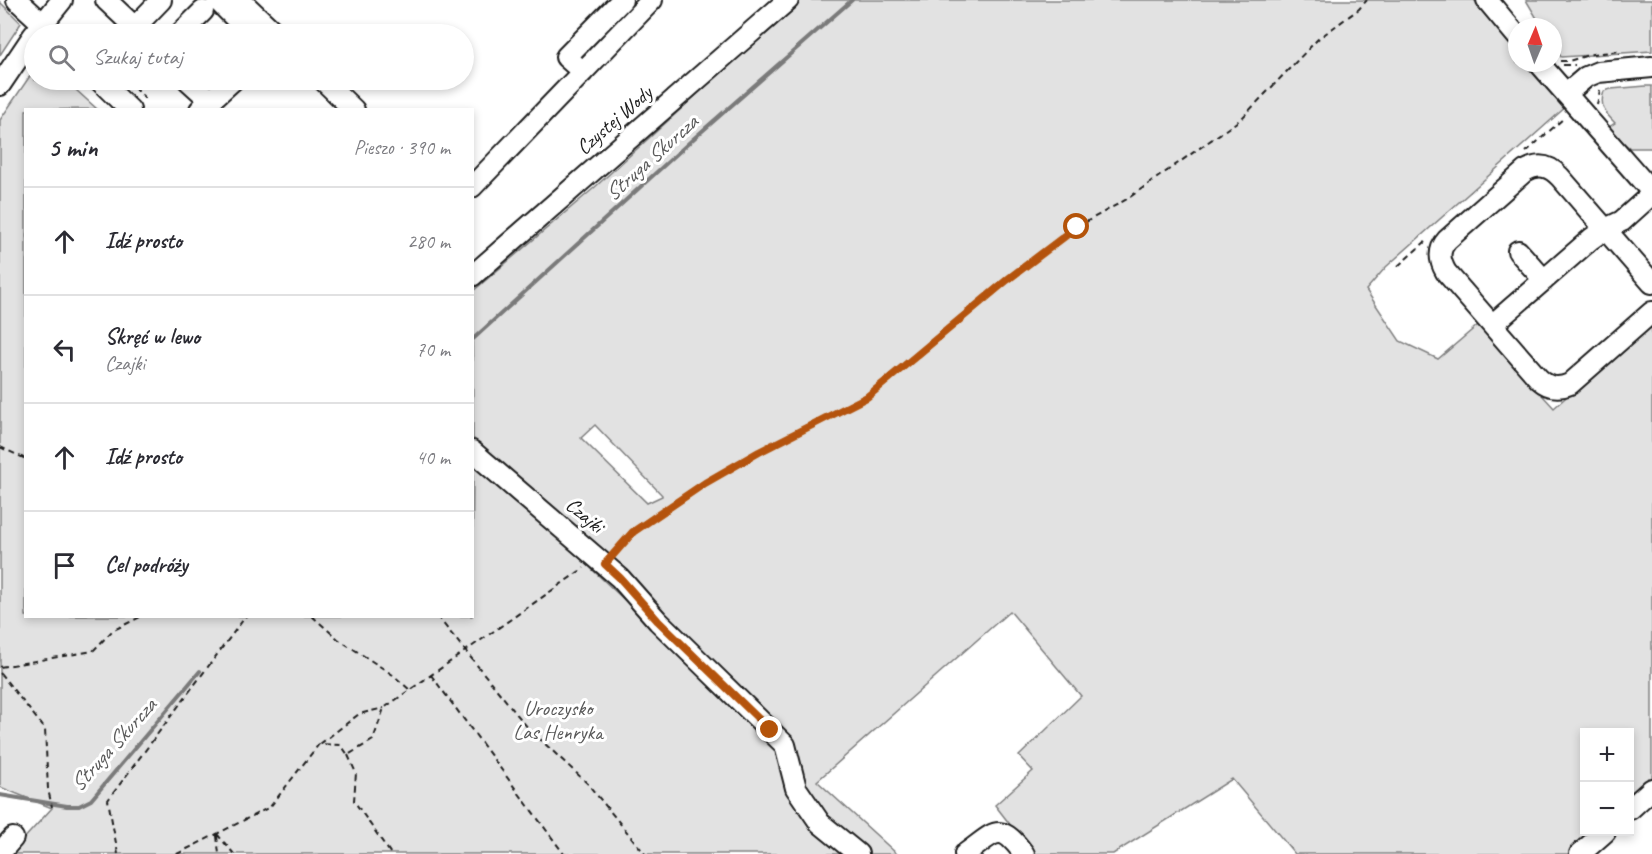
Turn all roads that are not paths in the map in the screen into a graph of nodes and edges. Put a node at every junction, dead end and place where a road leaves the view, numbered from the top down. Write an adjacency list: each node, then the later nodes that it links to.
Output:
1 (17, 0): 11 (street)
2 (62, 0): 12 (street)
3 (106, 0): 13 (street)
4 (161, 0): 14 (street)
5 (621, 0): 21 (street)
6 (652, 0): 21 (street)
7 (788, 0): 36 (street, Czystej Wody)
8 (1486, 0): 18 (street)
9 (248, 3): 17 (street)
10 (210, 5): 15 (street); 16 (street)
11 (43, 24)
12 (50, 24)
13 (131, 24)
14 (143, 24)
15 (190, 24)
16 (237, 24)
17 (267, 24)
18 (1508, 26)
19 (24, 57): 23 (street)
20 (1652, 67): 28 (street)
21 (583, 72): 32 (street)
22 (1547, 72): 28 (street)
23 (0, 85)
24 (109, 90): 30 (street)
25 (195, 90): 29 (street)
26 (222, 90): 29 (street)
27 (333, 90): 31 (street)
28 (1566, 94): 33 (street)
29 (205, 105)
30 (128, 108)
31 (352, 108)
32 (474, 184)
33 (1652, 193): 34 (street)
34 (1605, 229): 37 (street); 38 (street); 40 (street)
35 (1518, 251): 37 (street)
36 (474, 274)
37 (1544, 280): 40 (street)
38 (1652, 283)
39 (1652, 312): 40 (street)
40 (1492, 325)
41 (474, 453): 45 (street, Czajki)
42 (1652, 789): 43 (street)
43 (1634, 805)
44 (1600, 836): 48 (street)
45 (858, 854)
46 (965, 854): 47 (street)
47 (1024, 854)
48 (1580, 854)

